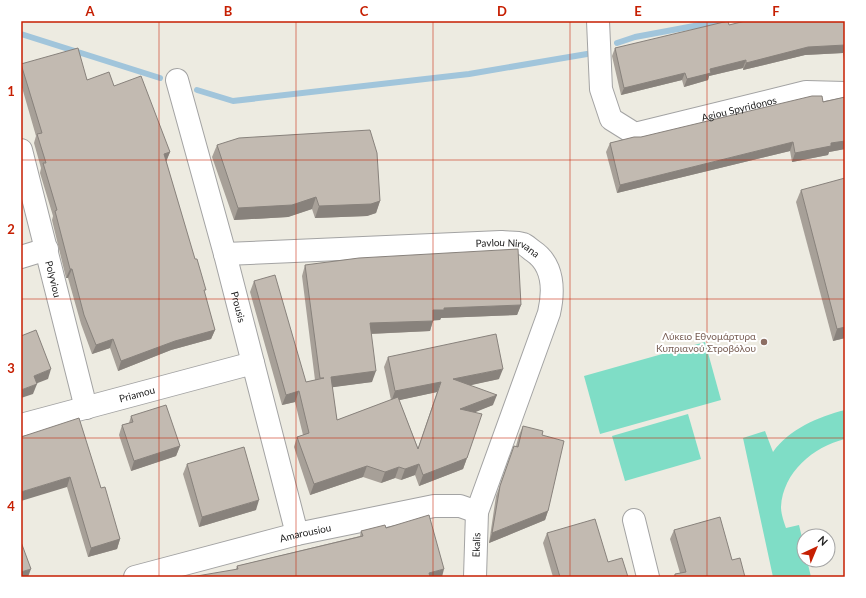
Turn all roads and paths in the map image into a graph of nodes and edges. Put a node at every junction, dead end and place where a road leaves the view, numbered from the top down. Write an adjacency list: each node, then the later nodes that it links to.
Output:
1 (598, 21): 3 (street, Agiou Spyridonos)
2 (177, 80): 6 (street, Prousis)
3 (845, 93)
4 (21, 150): 5 (street, Polyviou)
5 (47, 249): 7 (street); 9 (street, Polyviou)
6 (225, 254): 8 (street, Prousis); 11 (street, Pavlou Nirvana)
7 (21, 257)
8 (253, 363): 9 (street, Priamou); 13 (street, Prousis)
9 (86, 408): 10 (street, Priamou)
10 (21, 425)
11 (477, 512): 13 (street, Amarousiou); 15 (street, Ekalis)
12 (634, 520): 16 (street)
13 (297, 534): 14 (street, Amarousiou)
14 (135, 577)
15 (475, 577)
16 (648, 577)

